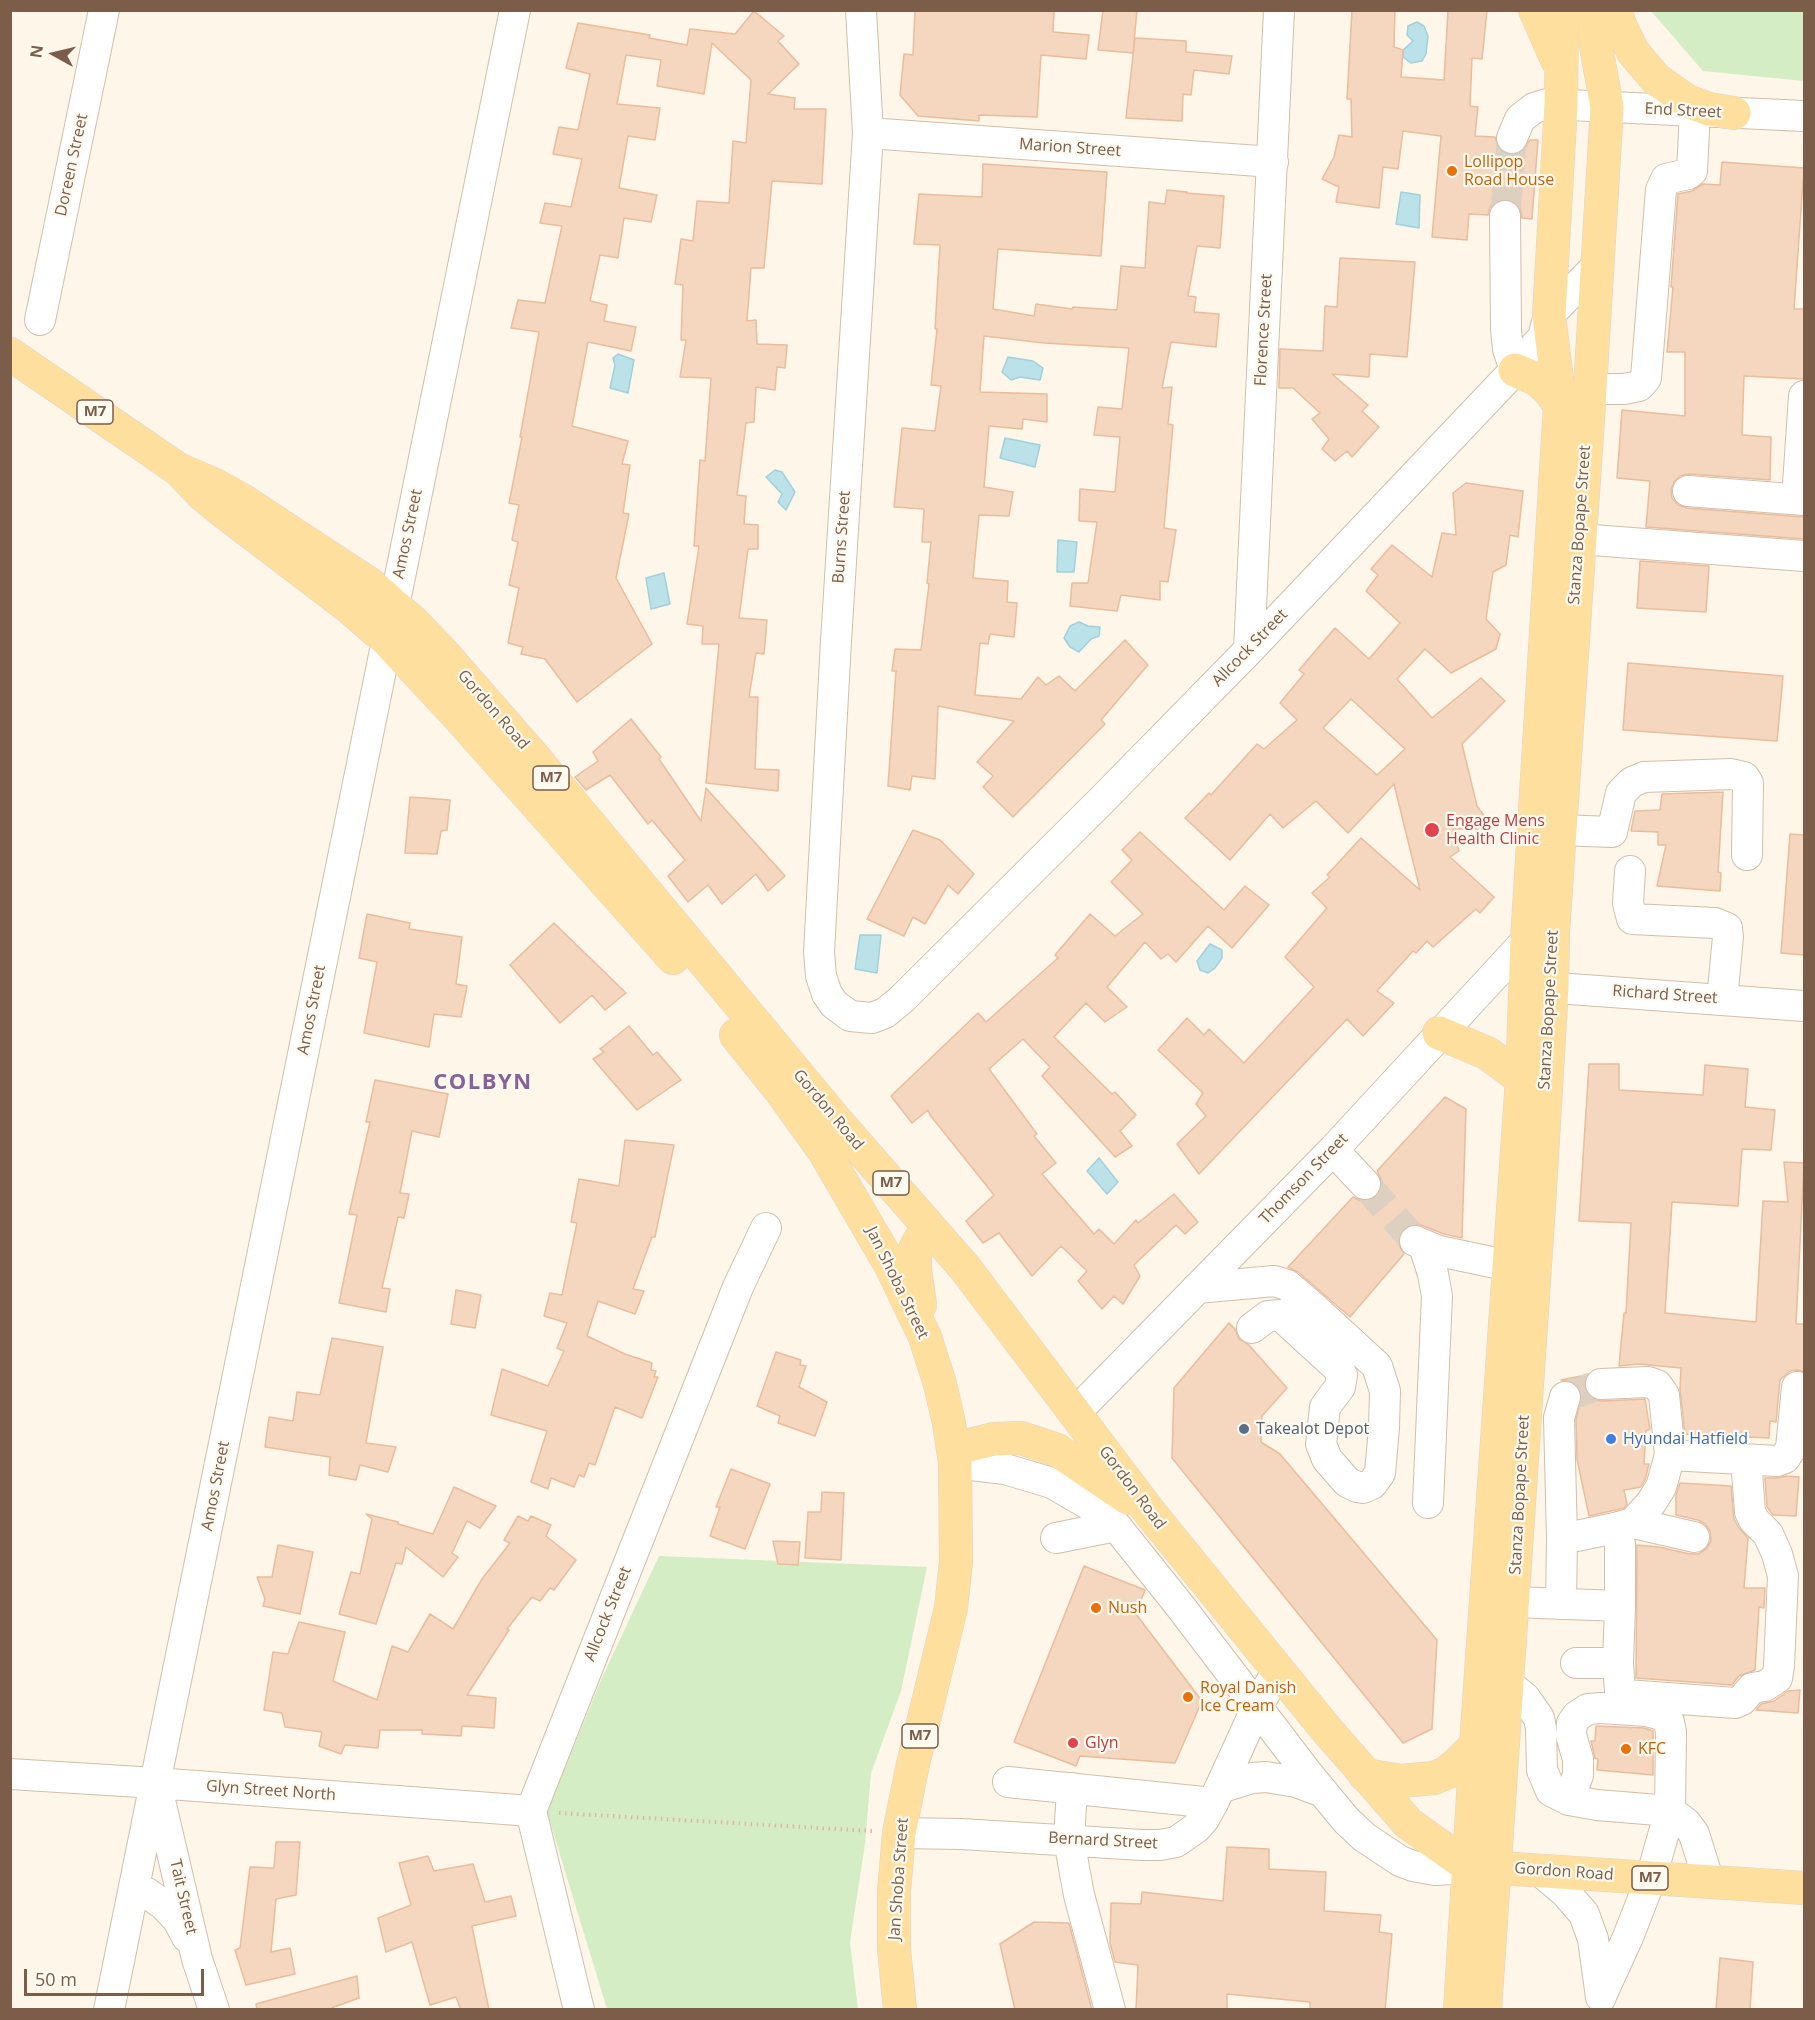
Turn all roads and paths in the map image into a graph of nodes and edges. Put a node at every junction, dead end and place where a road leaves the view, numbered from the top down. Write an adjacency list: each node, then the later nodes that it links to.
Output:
1 (104, 10): 21 (street, Doreen Street)
2 (515, 10): 32 (street, Amos Street)
3 (861, 10): 15 (street, Burns Street)
4 (1279, 10): 17 (street, Florence Street)
5 (1534, 10): 9 (main road)
6 (1563, 10): 9 (main road, Stanza Bopape Street)
7 (1595, 10): 11 (main road, Stanza Bopape Street)
8 (1615, 10): 13 (main road)
9 (1562, 70): 10 (main road, Stanza Bopape Street)
10 (1561, 104): 11 (street, End Street); 16 (street, End Street); 20 (main road, Stanza Bopape Street)
11 (1607, 107): 12 (street, End Street); 19 (main road, Stanza Bopape Street)
12 (1695, 111): 13 (street, End Street); 24 (street)
13 (1734, 113): 14 (street, End Street)
14 (1804, 116)
15 (868, 133): 17 (street, Marion Street); 43 (street, Burns Street)
16 (1512, 138)
17 (1273, 162): 34 (street, Florence Street)
18 (1505, 216): 23 (street)
19 (1596, 267): 20 (street, Allcock Street); 24 (main road, Stanza Bopape Street)
20 (1549, 315): 23 (street, Allcock Street); 26 (main road, Stanza Bopape Street)
21 (40, 320)
22 (10, 354): 27 (main road, Gordon Road / M7)
23 (1515, 370): 26 (main road); 34 (street, Allcock Street)
24 (1590, 389): 30 (main road, Stanza Bopape Street)
25 (1804, 396): 29 (street)
26 (1560, 405): 38 (main road, Stanza Bopape Street)
27 (178, 470): 32 (main road, Gordon Road / M7); 33 (main road, Gordon Road / M7)
28 (1688, 490): 29 (street)
29 (1801, 499)
30 (1579, 539): 31 (street); 35 (main road, Stanza Bopape Street)
31 (1804, 556)
32 (393, 605): 33 (street, Amos Street); 49 (main road, Gordon Road / M7)
33 (386, 639): 39 (main road, Gordon Road / M7); 82 (street, Amos Street)
34 (1249, 650): 43 (street, Allcock Street)
35 (1560, 830): 36 (street); 40 (main road, Stanza Bopape Street)
36 (1747, 855)
37 (1630, 871): 41 (street)
38 (1527, 940): 40 (main road, Stanza Bopape Street); 44 (street, Thomson Street)
39 (681, 968): 55 (main road, Jan Shoba Street / M7)
40 (1539, 986): 41 (street, Richard Street); 45 (main road, Stanza Bopape Street); 70 (main road, Stanza Bopape Street)
41 (1722, 1000): 42 (street, Richard Street)
42 (1804, 1006)
43 (885, 1012)
44 (1439, 1033): 45 (main road); 46 (street, Thomson Street)
45 (1522, 1079): 51 (main road, Stanza Bopape Street)
46 (1333, 1150): 47 (street); 50 (street, Thomson Street)
47 (1365, 1184)
48 (766, 1228): 87 (street, Allcock Street)
49 (931, 1229): 55 (main road); 59 (main road, Gordon Road / M7)
50 (1240, 1245): 52 (street); 53 (street, Thomson Street)
51 (1509, 1266): 64 (street); 78 (main road, Stanza Bopape Street)
52 (1274, 1281): 53 (street); 54 (street)
53 (1197, 1288): 59 (street, Thomson Street)
54 (1252, 1328)
55 (925, 1336): 61 (main road, Jan Shoba Street / M7)
56 (1601, 1384): 60 (street)
57 (1797, 1387): 62 (street)
58 (1565, 1397): 69 (street)
59 (1075, 1413): 65 (main road, Gordon Road / M7)
60 (1670, 1455): 62 (street); 66 (street)
61 (954, 1456): 63 (street, Gordon Road); 65 (main road); 89 (main road, Jan Shoba Street / M7)
62 (1746, 1459): 74 (street)
63 (1075, 1496): 67 (street, Gordon Road); 67 (street)
64 (1428, 1503)
65 (1151, 1514): 75 (main road, Gordon Road / M7)
66 (1624, 1525): 68 (street); 69 (street); 72 (street)
67 (1116, 1526): 77 (street, Gordon Road)
68 (1694, 1538)
69 (1562, 1539): 71 (street)
70 (1513, 1602): 71 (street); 76 (main road, Stanza Bopape Street)
71 (1561, 1604): 72 (street)
72 (1620, 1606): 74 (street)
73 (1576, 1663): 74 (street)
74 (1618, 1663)
75 (1278, 1670): 77 (street, Bernard Street); 80 (main road, Gordon Road / M7)
76 (1508, 1683): 86 (street); 91 (main road, Stanza Bopape Street)
77 (1257, 1707): 84 (street, Gordon Road); 85 (street, Bernard Street)
78 (1476, 1745): 80 (main road); 91 (main road, Stanza Bopape Street)
79 (10, 1774): 82 (street, Glyn Street North)
80 (1365, 1775): 91 (main road, Gordon Road / M7)
81 (1008, 1782): 83 (street)
82 (156, 1783): 87 (street, Glyn Street North); 96 (street, Amos Street); 97 (street, Tait Street)
83 (1072, 1788): 85 (street); 90 (street)
84 (1323, 1792): 85 (street); 91 (street, Gordon Road)
85 (1216, 1795): 90 (street, Bernard Street)
86 (1569, 1800): 88 (street); 88 (street)
87 (531, 1810): 89 (path); 101 (street)
88 (1670, 1811): 93 (street); 94 (street)
89 (899, 1833): 90 (street, Bernard Street); 102 (main road, Jan Shoba Street / M7)
90 (1069, 1840): 103 (street)
91 (1482, 1867): 92 (main road, Gordon Road / M7); 104 (main road, Stanza Bopape Street); 105 (main road, Stanza Bopape Street)
92 (1540, 1871): 93 (main road, Gordon Road / M7); 98 (street)
93 (1651, 1878): 94 (main road, Gordon Road / M7); 98 (street)
94 (1709, 1882): 95 (main road, Gordon Road / M7)
95 (1804, 1888)
96 (134, 1889): 97 (street); 99 (street, Amos Street)
97 (197, 1959): 100 (street, Tait Street)
98 (1600, 2003)
99 (109, 2010)
100 (214, 2010)
101 (579, 2010)
102 (900, 2010)
103 (1110, 2010)
104 (1460, 2010)
105 (1485, 2010)

